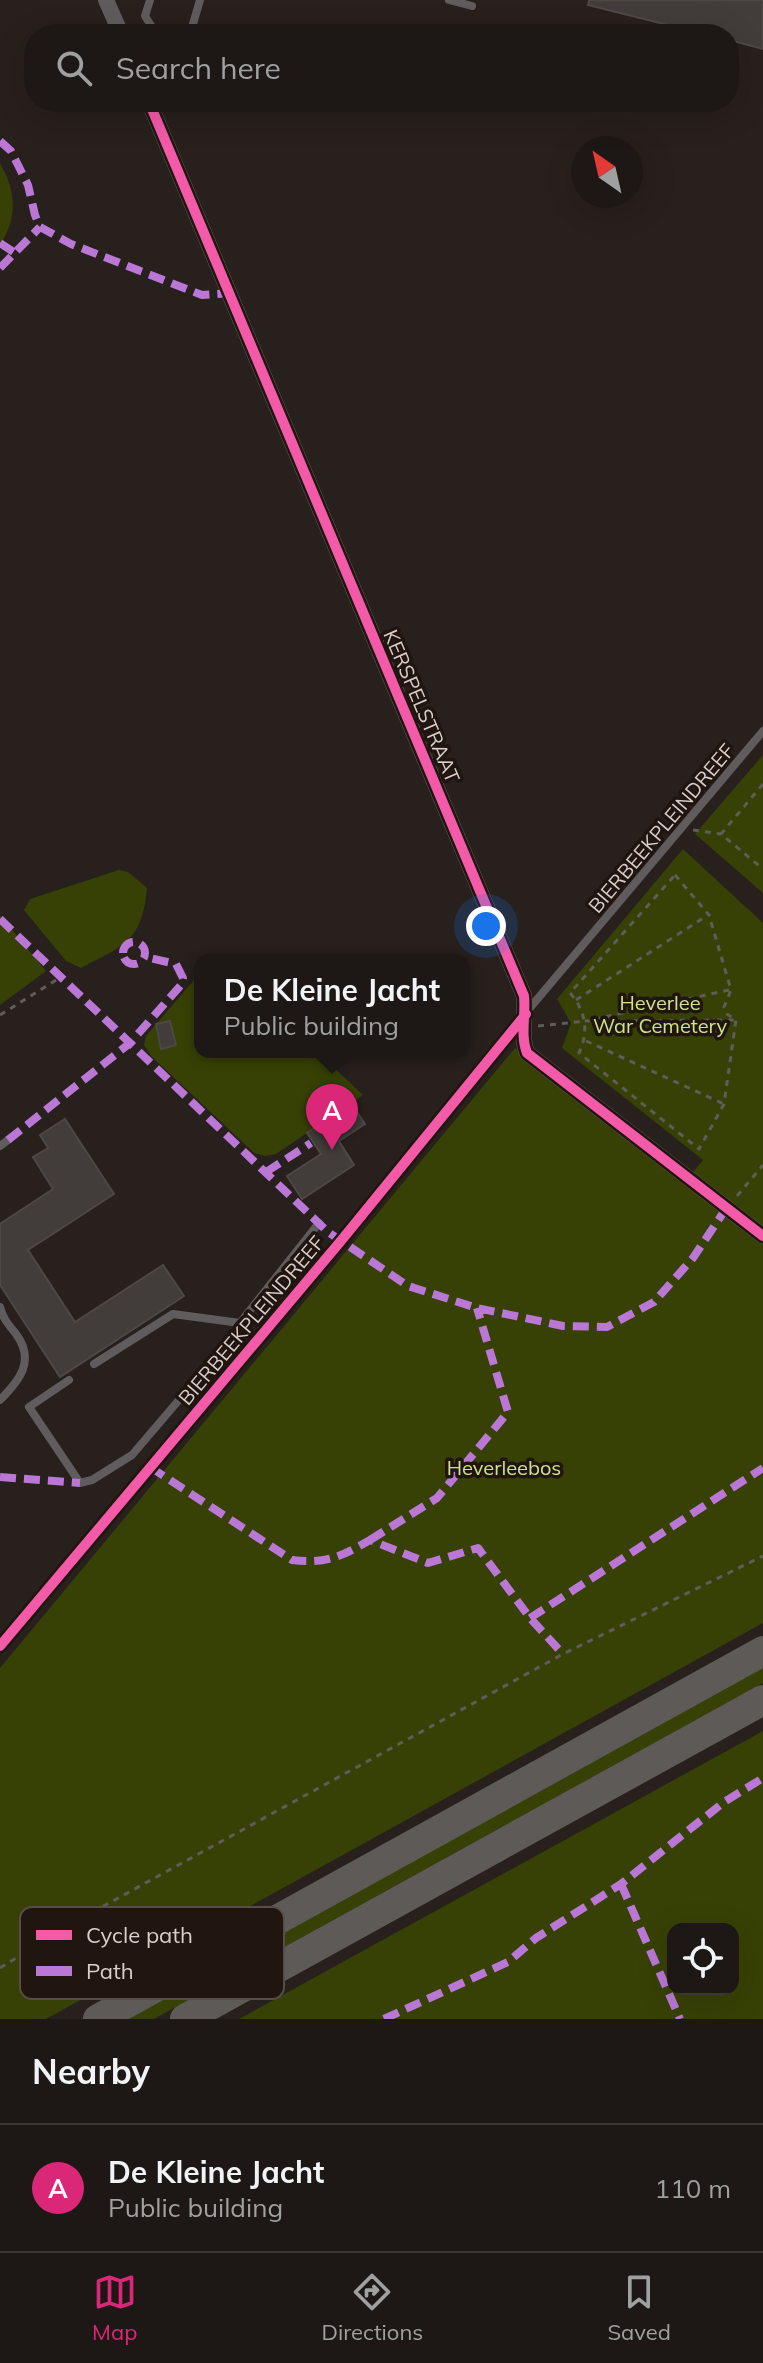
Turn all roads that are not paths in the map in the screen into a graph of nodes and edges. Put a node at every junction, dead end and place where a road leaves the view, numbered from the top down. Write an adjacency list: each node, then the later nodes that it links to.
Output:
1 (106, 0): 6 (street)
2 (150, 0): 7 (lane)
3 (200, 0): 8 (lane)
4 (449, 0): 5 (lane)
5 (472, 6)
6 (117, 24)
7 (150, 24)
8 (193, 24)
9 (153, 112): 11 (street, KERSPELSTRAAT)
10 (763, 731): 11 (lane, BIERBEEKPLEINDREEF)
11 (525, 1021): 13 (street, KERSPELSTRAAT); 20 (lane, BIERBEEKPLEINDREEF)
12 (319, 1223): 16 (lane)
13 (763, 1236)
14 (0, 1307): 15 (lane)
15 (2, 1320): 19 (lane)
16 (240, 1323): 17 (lane); 18 (lane)
17 (94, 1364)
18 (69, 1380)
19 (0, 1400)
20 (0, 1646)
21 (763, 1651): 23 (highway)
22 (763, 1700): 24 (highway)
23 (284, 1916)
24 (284, 1964)
25 (134, 1999): 27 (highway)
26 (221, 1999): 28 (highway)
27 (98, 2019)
28 (185, 2019)

